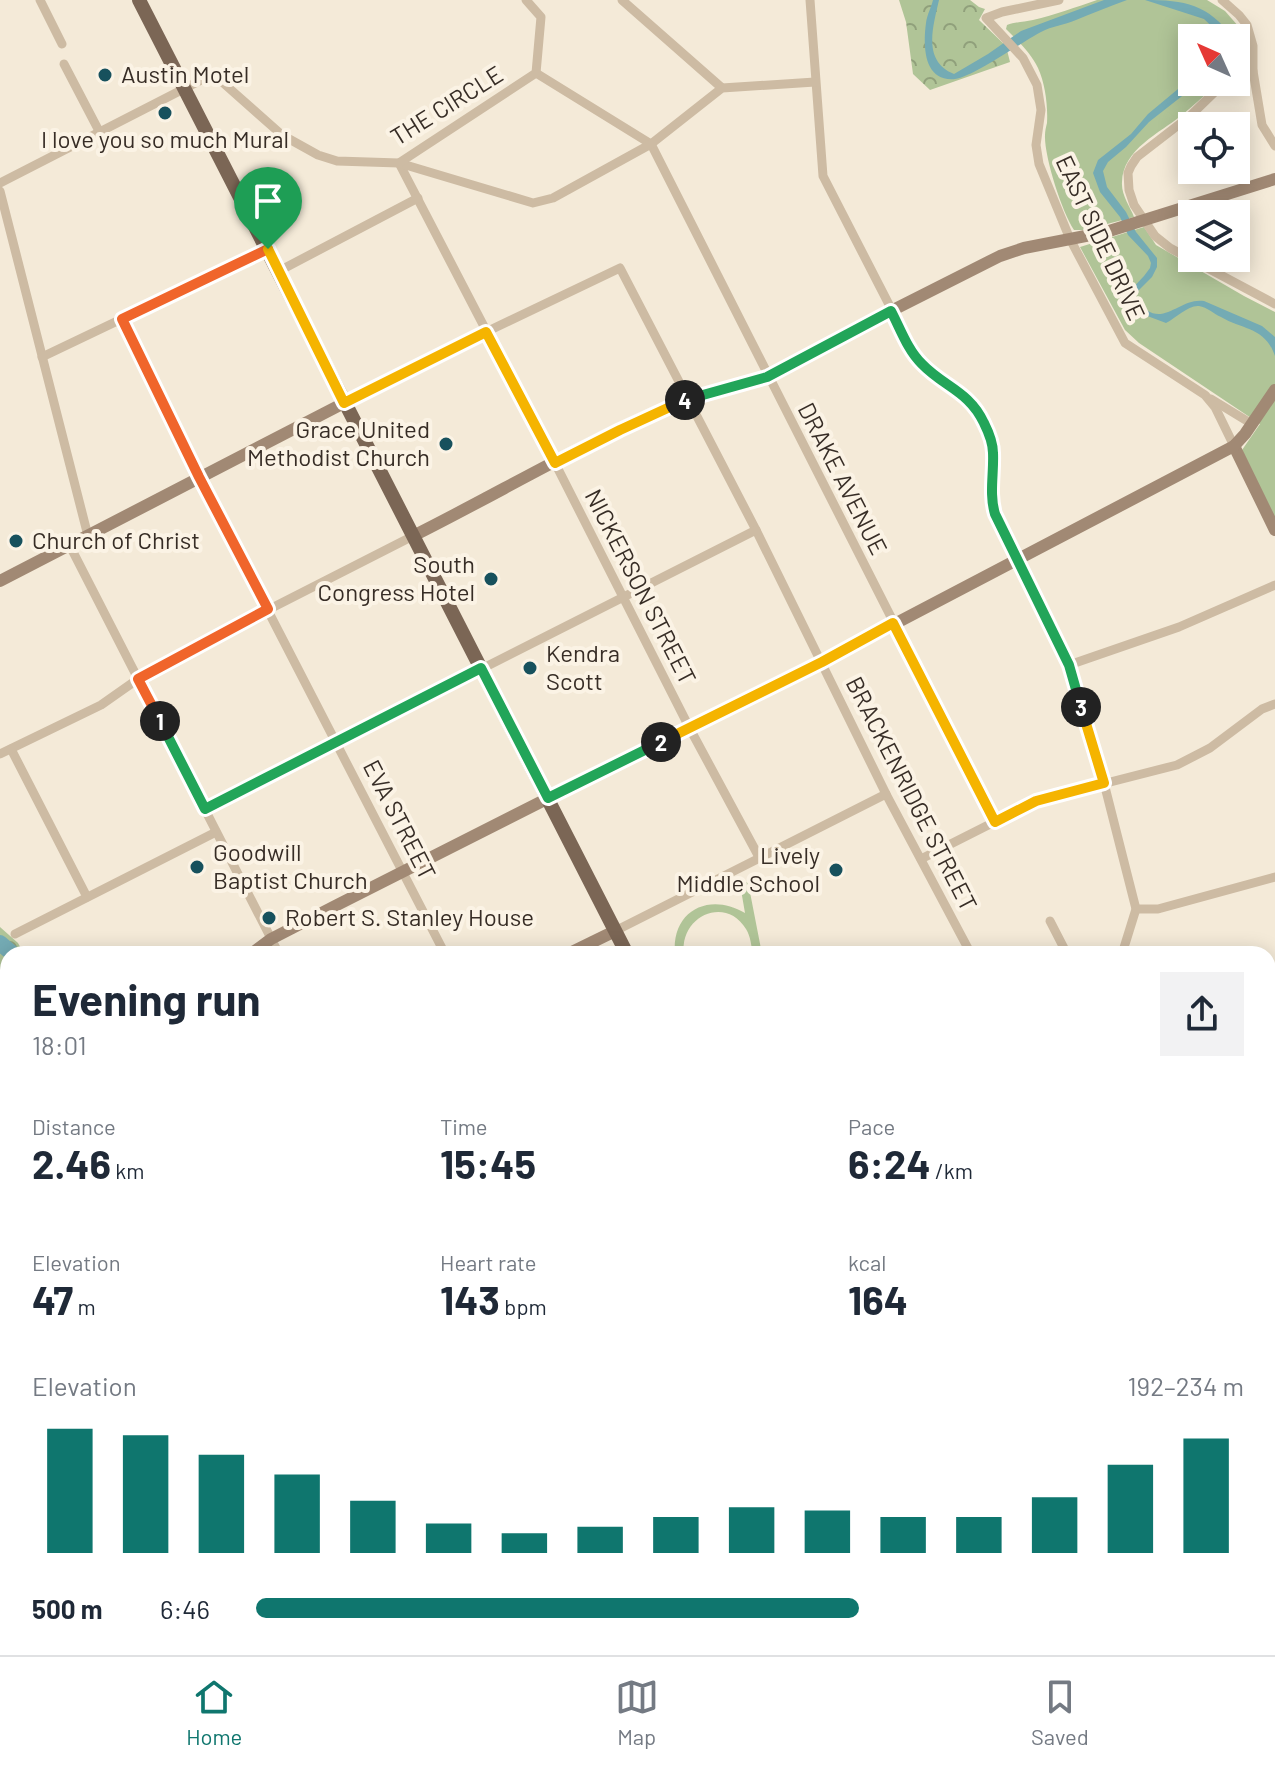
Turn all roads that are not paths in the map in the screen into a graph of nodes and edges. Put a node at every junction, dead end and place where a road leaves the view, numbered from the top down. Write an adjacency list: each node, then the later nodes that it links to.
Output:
1 (40, 0): 8 (street)
2 (139, 0): 15 (main road)
3 (526, 0): 12 (street, THE CIRCLE)
4 (622, 0): 14 (street)
5 (810, 0): 13 (street)
6 (1059, 0): 26 (street, EAST SIDE DRIVE)
7 (1222, 0): 10 (street)
8 (62, 44)
9 (64, 64): 17 (street)
10 (1253, 71): 11 (street); 19 (street)
11 (1250, 72)
12 (536, 73): 18 (street); 20 (street, THE CIRCLE)
13 (815, 82): 14 (street); 30 (street)
14 (722, 88): 18 (street)
15 (185, 89): 17 (street); 20 (street, THE CIRCLE); 27 (main road)
16 (1211, 96): 25 (street)
17 (99, 131): 22 (street)
18 (651, 144): 20 (street); 34 (street, DRAKE AVENUE)
19 (1275, 146)
20 (399, 163): 24 (street, NICKERSON STREET)
21 (1275, 179): 25 (street)
22 (0, 183)
23 (0, 191): 33 (street)
24 (418, 198): 28 (street); 32 (street, NICKERSON STREET)
25 (1140, 221): 26 (street); 29 (street)
26 (1070, 239): 30 (street); 36 (street, EAST SIDE DRIVE)
27 (268, 249): 28 (main road); 31 (street)
28 (279, 271): 38 (main road)
29 (1275, 304)
30 (891, 311): 34 (street); 48 (street)
31 (122, 319): 33 (street); 42 (street, EVA STREET)
32 (486, 332): 37 (street, BRACKENRIDGE STREET); 38 (street); 41 (street, NICKERSON STREET)
33 (42, 357): 45 (street)
34 (767, 377): 37 (street); 53 (street, DRAKE AVENUE)
35 (1275, 390): 39 (street)
36 (1205, 395): 39 (street); 40 (street, EAST SIDE DRIVE)
37 (687, 399): 41 (street); 43 (street, BRACKENRIDGE STREET)
38 (344, 403): 42 (street); 46 (main road)
39 (1252, 424): 40 (street)
40 (1234, 446): 44 (street, EAST SIDE DRIVE); 48 (street)
41 (555, 463): 46 (street); 51 (street, NICKERSON STREET)
42 (199, 477): 45 (street); 52 (street, EVA STREET)
43 (756, 530): 51 (street); 54 (street, BRACKENRIDGE STREET)
44 (1275, 530)
45 (88, 536): 47 (street)
46 (413, 536): 52 (street); 56 (main road)
47 (70, 546): 49 (street); 57 (street)
48 (1018, 558): 53 (street); 55 (street)
49 (0, 581)
50 (1275, 585): 55 (street)
51 (622, 597): 56 (street); 59 (street, NICKERSON STREET)
52 (268, 609): 57 (street); 60 (street, EVA STREET)
53 (893, 623): 54 (street); 67 (street, DRAKE AVENUE)
54 (822, 662): 59 (street); 64 (street, BRACKENRIDGE STREET)
55 (1069, 665): 63 (street)
56 (481, 668): 60 (street); 65 (main road)
57 (138, 679): 61 (street); 66 (street)
58 (1275, 704): 63 (street)
59 (689, 727): 65 (street); 69 (street, NICKERSON STREET)
60 (337, 742): 66 (street); 71 (street, EVA STREET)
61 (11, 749): 62 (street); 73 (street)
62 (0, 754)
63 (1104, 783): 67 (street); 74 (street)
64 (886, 794): 69 (street); 70 (street, BRACKENRIDGE STREET)
65 (548, 798): 71 (street); 76 (main road)
66 (205, 809): 68 (street)
67 (995, 822): 70 (street)
68 (216, 832): 73 (street); 78 (street)
69 (759, 857): 76 (street)
70 (921, 859): 84 (street, BRACKENRIDGE STREET)
71 (403, 872): 78 (street); 81 (street, EVA STREET)
72 (1275, 877): 74 (street)
73 (87, 897): 77 (street)
74 (1136, 909): 86 (street)
75 (1050, 921): 85 (street)
76 (615, 931): 82 (street); 83 (main road)
77 (15, 934)
78 (271, 939): 79 (street); 80 (street)
79 (262, 946)
80 (275, 946)
81 (441, 946)
82 (584, 946)
83 (623, 946)
84 (967, 946)
85 (1063, 946)
86 (1124, 946)

